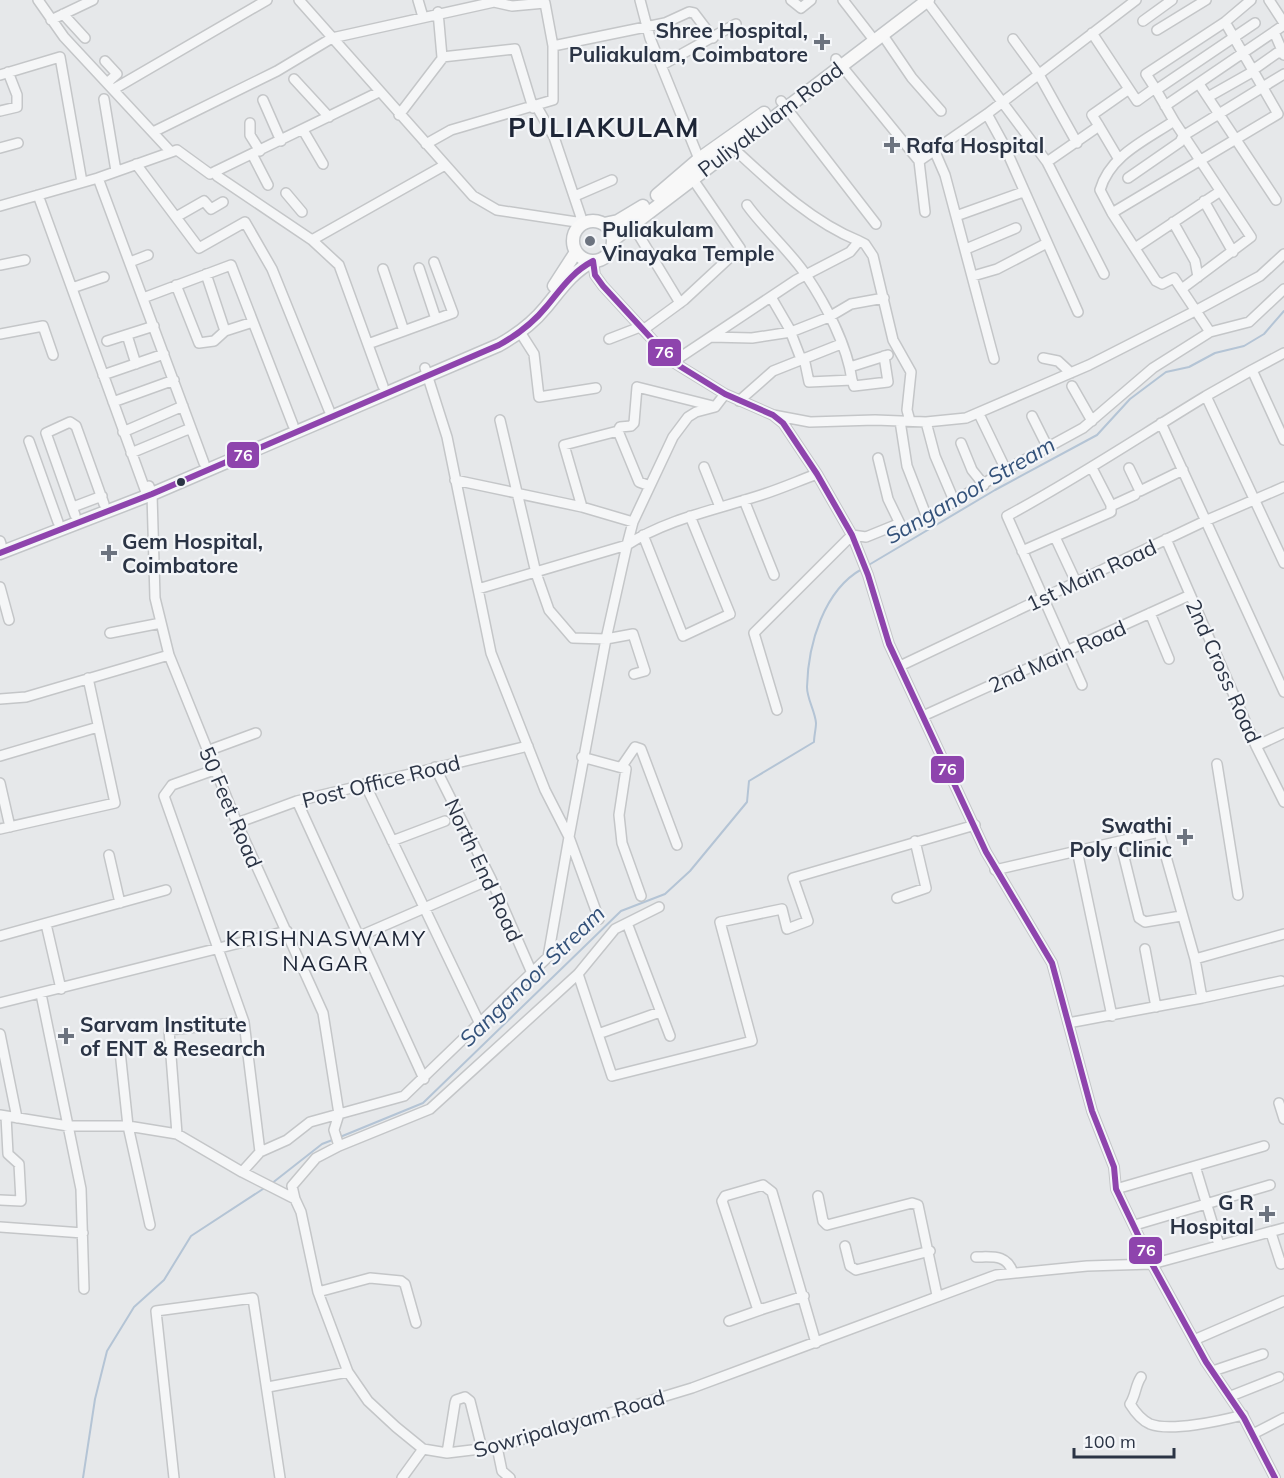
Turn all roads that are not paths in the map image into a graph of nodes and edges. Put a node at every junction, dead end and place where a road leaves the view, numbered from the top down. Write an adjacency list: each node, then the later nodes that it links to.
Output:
1 (38, 0): 21 (street)
2 (93, 0): 19 (street)
3 (267, 0): 50 (street)
4 (299, 0): 33 (street)
5 (418, 0): 20 (street)
6 (640, 0): 27 (street)
7 (791, 0): 8 (street)
8 (812, 0)
9 (843, 0): 31 (street)
10 (924, 0): 31 (main road, Puliyakulam Road); 58 (street)
11 (1136, 0): 30 (street)
12 (1172, 0): 22 (street)
13 (1206, 0): 28 (street)
14 (1251, 0): 23 (street)
15 (494, 1): 16 (street); 18 (street)
16 (547, 2): 37 (street)
17 (1274, 2): 26 (street)
18 (438, 12): 20 (street); 40 (street)
19 (63, 14): 21 (street); 32 (street)
20 (423, 17): 33 (street)
21 (51, 20): 50 (street)
22 (1143, 21)
23 (1225, 22): 36 (street); 53 (street)
24 (1255, 23): 36 (street)
25 (736, 24): 34 (street)
26 (1284, 24): 29 (street)
27 (647, 27): 34 (street); 37 (street); 43 (street)
28 (1157, 30)
29 (1274, 32): 38 (street); 39 (street)
30 (1092, 33): 45 (street); 52 (street)
31 (875, 36): 42 (main road, Puliyakulam Road); 63 (street)
32 (86, 38)
33 (332, 38): 54 (street); 73 (street)
34 (713, 38): 43 (street)
35 (1013, 39): 45 (street)
36 (1235, 39): 39 (street); 53 (street)
37 (553, 46): 61 (street)
38 (1284, 53): 44 (street)
39 (1244, 54): 44 (street); 49 (street)
40 (444, 56): 61 (street); 65 (street)
41 (105, 61): 50 (street)
42 (838, 62): 59 (main road, Puliyakulam Road); 87 (street)
43 (662, 65): 86 (street)
44 (1253, 70): 51 (street); 55 (street)
45 (1038, 73): 58 (street); 78 (street)
46 (4, 74): 62 (street); 99 (street)
47 (1284, 74): 51 (street)
48 (294, 79): 68 (street)
49 (1198, 84): 55 (street); 60 (street)
50 (111, 86): 73 (street)
51 (1263, 86): 64 (street); 67 (street)
52 (1129, 89): 53 (street); 71 (street)
53 (1155, 89): 60 (street)
54 (379, 92): 65 (street); 68 (street)
55 (1208, 97): 64 (street)
56 (104, 99): 93 (street)
57 (263, 100): 76 (street)
58 (1001, 101): 66 (street); 89 (street)
59 (783, 104): 80 (main road, Puliyakulam Road); 86 (main road, Puliyakulam Road); 120 (street)
60 (1165, 106): 69 (street)
61 (535, 107): 79 (street); 105 (street)
62 (0, 111)
63 (941, 111)
64 (1220, 113): 74 (street); 75 (street)
65 (399, 114): 79 (street)
66 (987, 114): 84 (street); 101 (street)
67 (1281, 116): 75 (street)
68 (329, 117): 72 (street)
69 (1174, 121): 74 (street); 85 (street)
70 (250, 123): 83 (street)
71 (1099, 126): 78 (street); 85 (street)
72 (303, 130): 76 (street); 91 (street)
73 (153, 132): 82 (street)
74 (1183, 136): 88 (street); 97 (street)
75 (1237, 139): 88 (street); 106 (street)
76 (281, 141): 83 (street)
77 (18, 143): 81 (street)
78 (1077, 143): 89 (street)
79 (426, 144): 92 (street)
80 (732, 147): 95 (main road, Puliyakulam Road); 124 (street)
81 (0, 148)
82 (171, 152): 90 (street); 94 (street)
83 (256, 152): 94 (street); 100 (street)
84 (935, 152): 87 (street); 114 (street)
85 (1118, 158): 113 (street)
86 (699, 159): 95 (main road, Puliyakulam Road)
87 (919, 161): 112 (street)
88 (1198, 161): 102 (street); 113 (street)
89 (1047, 162): 139 (street)
90 (136, 164): 93 (street); 115 (street)
91 (322, 164)
92 (445, 165): 117 (street); 122 (street)
93 (116, 171): 96 (street)
94 (216, 171): 122 (street)
95 (690, 174): 118 (main road); 119 (main road, Puliyakulam Road); 152 (street)
96 (98, 178): 99 (street); 134 (street)
97 (1128, 178)
98 (612, 180): 105 (street)
99 (82, 182): 104 (street)
100 (268, 185)
101 (1023, 192): 114 (street); 125 (street)
102 (1219, 192): 107 (street); 129 (street)
103 (286, 193): 111 (street)
104 (38, 195): 110 (street); 146 (street, 50 Feet Road)
105 (575, 196): 117 (street)
106 (1276, 200)
107 (1204, 201): 116 (street); 129 (street)
108 (222, 202): 115 (street)
109 (747, 205): 141 (street)
110 (0, 206)
111 (302, 212)
112 (925, 212)
113 (1112, 213): 126 (street)
114 (956, 216): 127 (street)
115 (176, 217): 198 (street)
116 (1173, 222): 126 (street); 144 (street)
117 (583, 223): 118 (main road); 128 (main road)
118 (604, 224): 123 (main road)
119 (632, 224): 123 (main road, Puliyakulam Road); 152 (street)
120 (876, 224)
121 (1016, 228): 127 (street)
122 (312, 240): 170 (street)
123 (612, 240): 133 (main road)
124 (859, 241): 141 (street); 151 (street)
125 (1047, 243): 142 (street); 154 (street)
126 (1135, 248): 147 (street)
127 (966, 249): 142 (street)
128 (576, 252): 133 (main road); 184 (main road)
129 (1233, 252): 144 (street)
130 (148, 255): 134 (street)
131 (1284, 255): 153 (street)
132 (25, 260): 136 (street)
133 (593, 261): 159 (street); 162 (main road)
134 (130, 262): 150 (street)
135 (434, 262): 156 (street)
136 (0, 265)
137 (419, 268): 156 (street)
138 (383, 269): 161 (street)
139 (1104, 273)
140 (206, 274): 145 (street); 157 (street); 160 (street)
141 (806, 274): 149 (street); 155 (street)
142 (973, 276): 179 (street)
143 (104, 277): 146 (street)
144 (1198, 277): 147 (street)
145 (176, 285): 150 (street); 160 (street)
146 (72, 288): 186 (street, 50 Feet Road)
147 (1183, 288): 153 (street)
148 (1284, 289): 164 (street)
149 (771, 297): 163 (street); 167 (street)
150 (143, 298): 158 (street)
151 (884, 298): 155 (street); 172 (street)
152 (680, 303): 159 (street)
153 (1197, 310): 164 (street); 185 (street)
154 (1078, 312)
155 (829, 317): 163 (street); 171 (street)
156 (436, 319): 161 (street)
157 (253, 322): 160 (street); 208 (street)
158 (154, 326): 166 (street); 174 (street)
159 (642, 328): 168 (street); 180 (street)
160 (225, 331)
161 (404, 331): 170 (street)
162 (520, 332): 184 (main road); 191 (street)
163 (791, 332): 167 (street); 177 (street)
164 (1209, 333): 205 (street)
165 (0, 334): 175 (street)
166 (127, 335): 169 (street); 181 (street)
167 (711, 337): 180 (street)
168 (609, 339)
169 (107, 341)
170 (368, 344): 189 (street)
171 (841, 344): 177 (street); 182 (street)
172 (899, 352): 176 (street); 204 (street)
173 (1284, 353): 183 (street)
174 (164, 354): 181 (street); 187 (street)
175 (53, 355)
176 (884, 356): 182 (street); 188 (street)
177 (802, 358): 188 (street); 194 (street)
178 (1043, 358): 185 (street)
179 (994, 359)
180 (672, 362): 192 (street)
181 (136, 364): 186 (street)
182 (850, 367): 188 (street)
183 (1252, 370): 193 (street); 212 (street)
184 (426, 372): 189 (main road); 225 (street); 229 (main road)
185 (1071, 373): 199 (street)
186 (103, 375): 195 (street, 50 Feet Road)
187 (174, 380): 195 (street); 196 (street)
188 (852, 380)
189 (383, 386): 198 (main road)
190 (1072, 386): 205 (street)
191 (596, 388)
192 (725, 394): 194 (street); 197 (street)
193 (1206, 396): 207 (street); 232 (street)
194 (739, 400): 200 (street)
195 (113, 402): 211 (street, 50 Feet Road)
196 (183, 406): 209 (street); 211 (street)
197 (715, 407): 210 (street); 227 (street)
198 (329, 410): 208 (main road)
199 (979, 414): 206 (street); 222 (street)
200 (773, 415): 203 (street); 224 (street)
201 (1032, 416): 215 (street)
202 (500, 420): 230 (street)
203 (900, 421): 204 (street); 241 (street)
204 (910, 421): 206 (street)
205 (1092, 421): 215 (street)
206 (926, 422): 235 (street)
207 (1161, 423): 220 (street); 223 (street)
208 (293, 425): 218 (main road)
209 (191, 428): 216 (street); 218 (street)
210 (618, 431): 227 (street); 237 (street)
211 (123, 432): 216 (street, 50 Feet Road)
212 (1284, 440)
213 (29, 441): 243 (street)
214 (961, 443): 226 (street)
215 (1048, 448): 222 (street)
216 (131, 453): 229 (street, 50 Feet Road)
217 (878, 458): 245 (street)
218 (204, 463): 229 (main road)
219 (704, 467): 238 (street)
220 (1092, 468): 236 (street); 252 (street)
221 (1129, 468): 223 (street)
222 (1006, 470): 226 (street)
223 (1183, 470): 242 (street)
224 (817, 474): 234 (street); 247 (street)
225 (455, 480): 230 (street); 258 (street)
226 (984, 485): 235 (street)
227 (650, 486): 244 (street)
228 (1284, 487): 232 (street, 1st Main Road)
229 (148, 491): 233 (main road); 251 (main road); 263 (street, 50 Feet Road)
230 (519, 495): 237 (street); 254 (street)
231 (1135, 495): 236 (street)
232 (1255, 499): 242 (street, 1st Main Road); 253 (street)
233 (103, 500): 239 (main road); 239 (street)
234 (744, 500): 238 (street); 255 (street)
235 (956, 503): 241 (street)
236 (1111, 506): 248 (street)
237 (582, 507): 244 (street)
238 (720, 507): 240 (street)
239 (74, 511): 243 (main road)
240 (690, 516): 246 (street); 246 (street)
241 (928, 520): 245 (street)
242 (1205, 521): 249 (street, 1st Main Road); 273 (street)
243 (58, 522): 251 (main road)
244 (633, 522): 250 (street)
245 (898, 524): 247 (street)
246 (643, 535): 250 (street)
247 (852, 535): 269 (street); 275 (street)
248 (1055, 537): 252 (street); 256 (street)
249 (1166, 539): 256 (street, 1st Main Road); 259 (street, 2nd Cross Road)
250 (627, 545): 254 (street); 265 (street)
251 (0, 546)
252 (1022, 551): 260 (street)
253 (1284, 563)
254 (536, 573): 258 (street); 265 (street)
255 (774, 575)
256 (1076, 582): 260 (street, 1st Main Road)
257 (0, 587): 262 (street)
258 (478, 589): 280 (street)
259 (1190, 595): 261 (street, 2nd Main Road); 281 (street, 2nd Cross Road)
260 (1042, 598): 266 (street); 269 (street, 1st Main Road)
261 (1150, 613): 266 (street, 2nd Main Road); 268 (street)
262 (9, 620)
263 (161, 623): 264 (street); 267 (street, 50 Feet Road)
264 (110, 633)
265 (606, 639): 270 (street); 284 (street)
266 (1068, 651): 272 (street); 276 (street, 2nd Main Road)
267 (169, 655): 271 (street); 282 (street, 50 Feet Road)
268 (1169, 659)
269 (900, 666): 276 (street)
270 (634, 674)
271 (87, 678): 274 (street); 277 (street)
272 (1083, 685)
273 (1284, 693)
274 (0, 699)
275 (777, 710)
276 (923, 716): 295 (street)
277 (98, 727): 283 (street); 296 (street)
278 (256, 733): 282 (street)
279 (1284, 733): 281 (street)
280 (528, 746): 287 (street, Post Office Road); 298 (street)
281 (1256, 746): 292 (street, 2nd Cross Road)
282 (207, 751): 288 (street, 50 Feet Road)
283 (0, 756)
284 (582, 757): 286 (street); 298 (street)
285 (1217, 764): 308 (street)
286 (622, 766): 302 (street); 309 (street)
287 (435, 767): 290 (street, Post Office Road); 306 (street, North End Road)
288 (214, 770): 294 (street, 50 Feet Road); 323 (street)
289 (0, 783): 296 (street)
290 (364, 784): 291 (street, Post Office Road); 299 (street)
291 (297, 801): 294 (street, Post Office Road); 321 (street)
292 (1284, 802)
293 (445, 821): 299 (street)
294 (237, 823): 318 (street, 50 Feet Road)
295 (975, 825): 300 (street); 305 (street)
296 (10, 827): 297 (street)
297 (0, 829)
298 (569, 837): 315 (street); 325 (street)
299 (392, 841): 312 (street)
300 (915, 841): 310 (street); 339 (street)
301 (1120, 841): 303 (street); 314 (street); 314 (street)
302 (677, 844)
303 (1077, 850): 305 (street); 334 (street)
304 (109, 855): 311 (street)
305 (995, 870): 337 (street)
306 (491, 879): 312 (street); 325 (street, North End Road)
307 (166, 890): 311 (street)
308 (1238, 895)
309 (640, 896)
310 (897, 898)
311 (120, 903): 317 (street)
312 (424, 907): 321 (street); 336 (street)
313 (659, 907): 316 (street)
314 (1181, 916): 324 (street)
315 (599, 919)
316 (627, 923): 326 (street); 333 (street)
317 (46, 924): 320 (street); 328 (street)
318 (287, 931): 323 (street); 344 (street, 50 Feet Road)
319 (1284, 934): 324 (street)
320 (0, 936)
321 (360, 936): 342 (street)
322 (1145, 948): 332 (street)
323 (217, 950): 328 (street); 335 (street)
324 (1195, 959): 330 (street)
325 (532, 974): 336 (street)
326 (578, 974): 339 (street); 351 (street)
327 (1281, 981): 330 (street)
328 (61, 990): 329 (street)
329 (41, 994): 331 (street); 348 (street)
330 (1202, 998): 332 (street)
331 (0, 1003)
332 (1156, 1007): 334 (street)
333 (660, 1012): 339 (street); 340 (street)
334 (1112, 1016): 337 (street)
335 (244, 1022): 350 (street); 353 (street)
336 (479, 1022): 342 (street)
337 (1068, 1023): 357 (street)
338 (0, 1034): 346 (street)
339 (598, 1034)
340 (670, 1036)
341 (120, 1051): 349 (street)
342 (424, 1079): 344 (street)
343 (1279, 1103): 347 (street)
344 (339, 1114): 351 (street); 353 (street)
345 (3, 1115): 346 (street); 360 (street)
346 (17, 1118): 348 (street)
347 (1284, 1119)
348 (68, 1126): 349 (street); 366 (street)
349 (128, 1126): 350 (street); 362 (street)
350 (177, 1134): 355 (street)
351 (339, 1146): 359 (street)
352 (1264, 1146): 354 (street)
353 (260, 1152): 355 (street)
354 (1195, 1166): 357 (street); 361 (street)
355 (242, 1172): 359 (street)
356 (1270, 1185): 361 (street)
357 (1116, 1189): 363 (street)
358 (818, 1196): 370 (street)
359 (295, 1199): 376 (street)
360 (0, 1200)
361 (1206, 1203): 363 (street); 368 (street)
362 (150, 1224)
363 (1135, 1225): 373 (street)
364 (0, 1227): 366 (street)
365 (1284, 1228): 367 (street, Sowripalayam Road)
366 (83, 1233): 375 (street)
367 (1270, 1233): 368 (street, Sowripalayam Road); 372 (street)
368 (1219, 1245): 373 (street, Sowripalayam Road)
369 (845, 1246): 370 (street)
370 (930, 1251): 378 (street)
371 (976, 1257): 374 (street)
372 (1284, 1263)
373 (1152, 1264): 374 (street, Sowripalayam Road); 383 (street)
374 (1013, 1273): 378 (street, Sowripalayam Road)
375 (84, 1289)
376 (318, 1292): 382 (street); 387 (street)
377 (804, 1296): 380 (street); 380 (street); 384 (street)
378 (937, 1296): 384 (street, Sowripalayam Road)
379 (1284, 1301): 383 (street)
380 (763, 1309): 381 (street)
381 (729, 1322)
382 (416, 1323)
383 (1194, 1340): 386 (street)
384 (816, 1344): 395 (street, Sowripalayam Road)
385 (1263, 1354): 386 (street)
386 (1213, 1371): 391 (street)
387 (348, 1372): 390 (street); 396 (street)
388 (1141, 1377): 392 (street)
389 (1282, 1378): 391 (street)
390 (268, 1387): 399 (street); 400 (street)
391 (1231, 1396): 392 (street)
392 (1242, 1415): 394 (street)
393 (1284, 1418): 394 (street)
394 (1253, 1434): 403 (street)
395 (497, 1447): 397 (street, Sowripalayam Road); 402 (street)
396 (423, 1449): 398 (street, Sowripalayam Road); 401 (street)
397 (482, 1449): 398 (street, Sowripalayam Road); 398 (street)
398 (447, 1453)
399 (174, 1478)
400 (280, 1478)
401 (402, 1478)
402 (510, 1478)
403 (1275, 1478)

